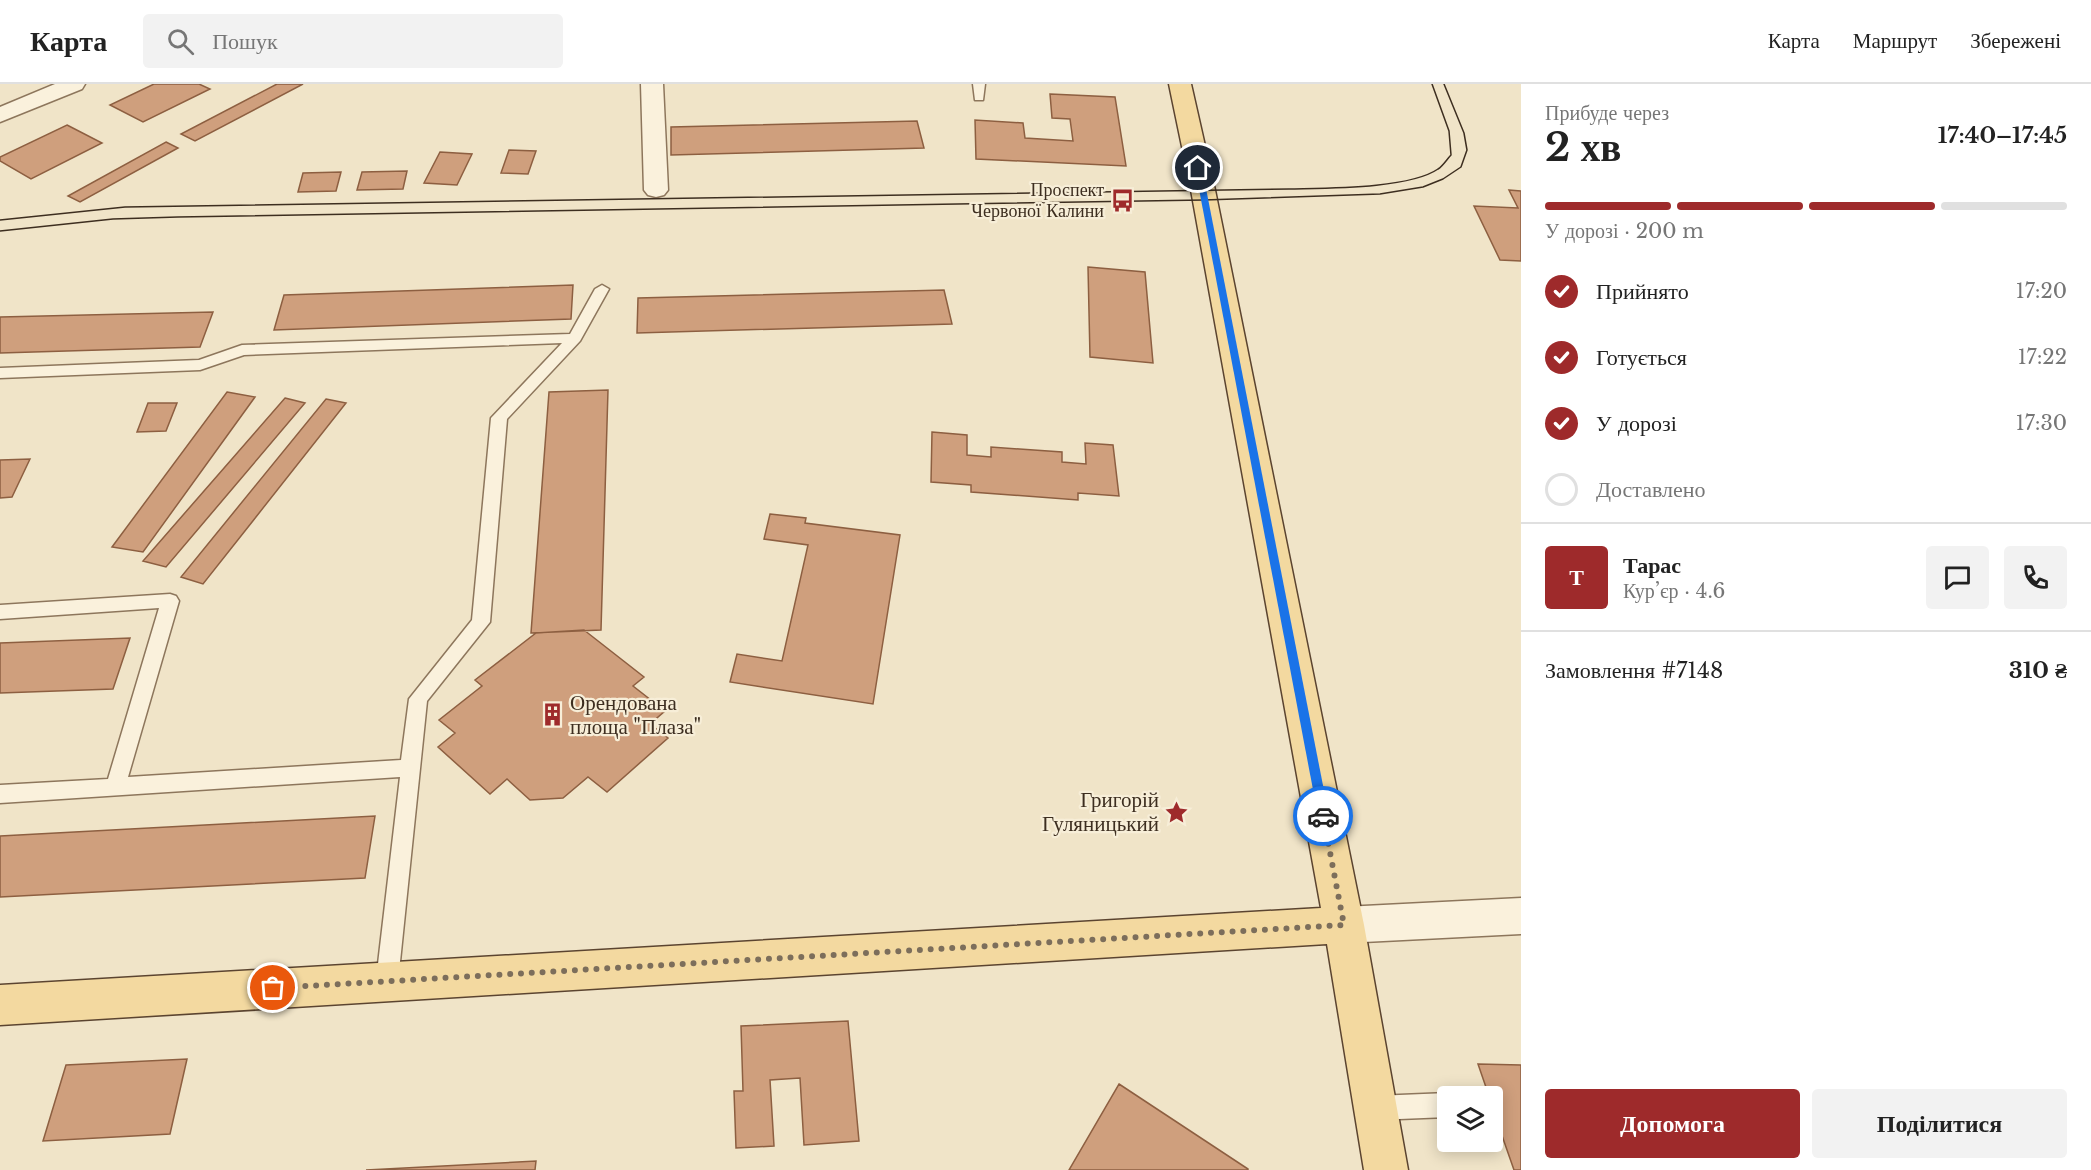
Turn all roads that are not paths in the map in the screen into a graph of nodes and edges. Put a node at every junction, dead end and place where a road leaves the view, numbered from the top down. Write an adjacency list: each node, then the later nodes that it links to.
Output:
1 (74, 84): 6 (street)
2 (652, 84): 7 (street)
3 (979, 84): 5 (lane)
4 (1180, 84): 16 (main road)
5 (979, 97)
6 (0, 116)
7 (656, 190)
8 (602, 289): 9 (lane)
9 (576, 338): 10 (lane); 12 (lane)
10 (0, 373)
11 (0, 612): 13 (lane)
12 (411, 768): 13 (lane); 17 (lane)
13 (116, 787): 14 (lane)
14 (0, 794)
15 (1521, 916): 16 (street)
16 (1344, 925): 17 (main road); 20 (main road)
17 (387, 981): 18 (main road)
18 (0, 1005)
19 (1437, 1105): 20 (lane)
20 (1376, 1108): 21 (main road)
21 (1386, 1170)

